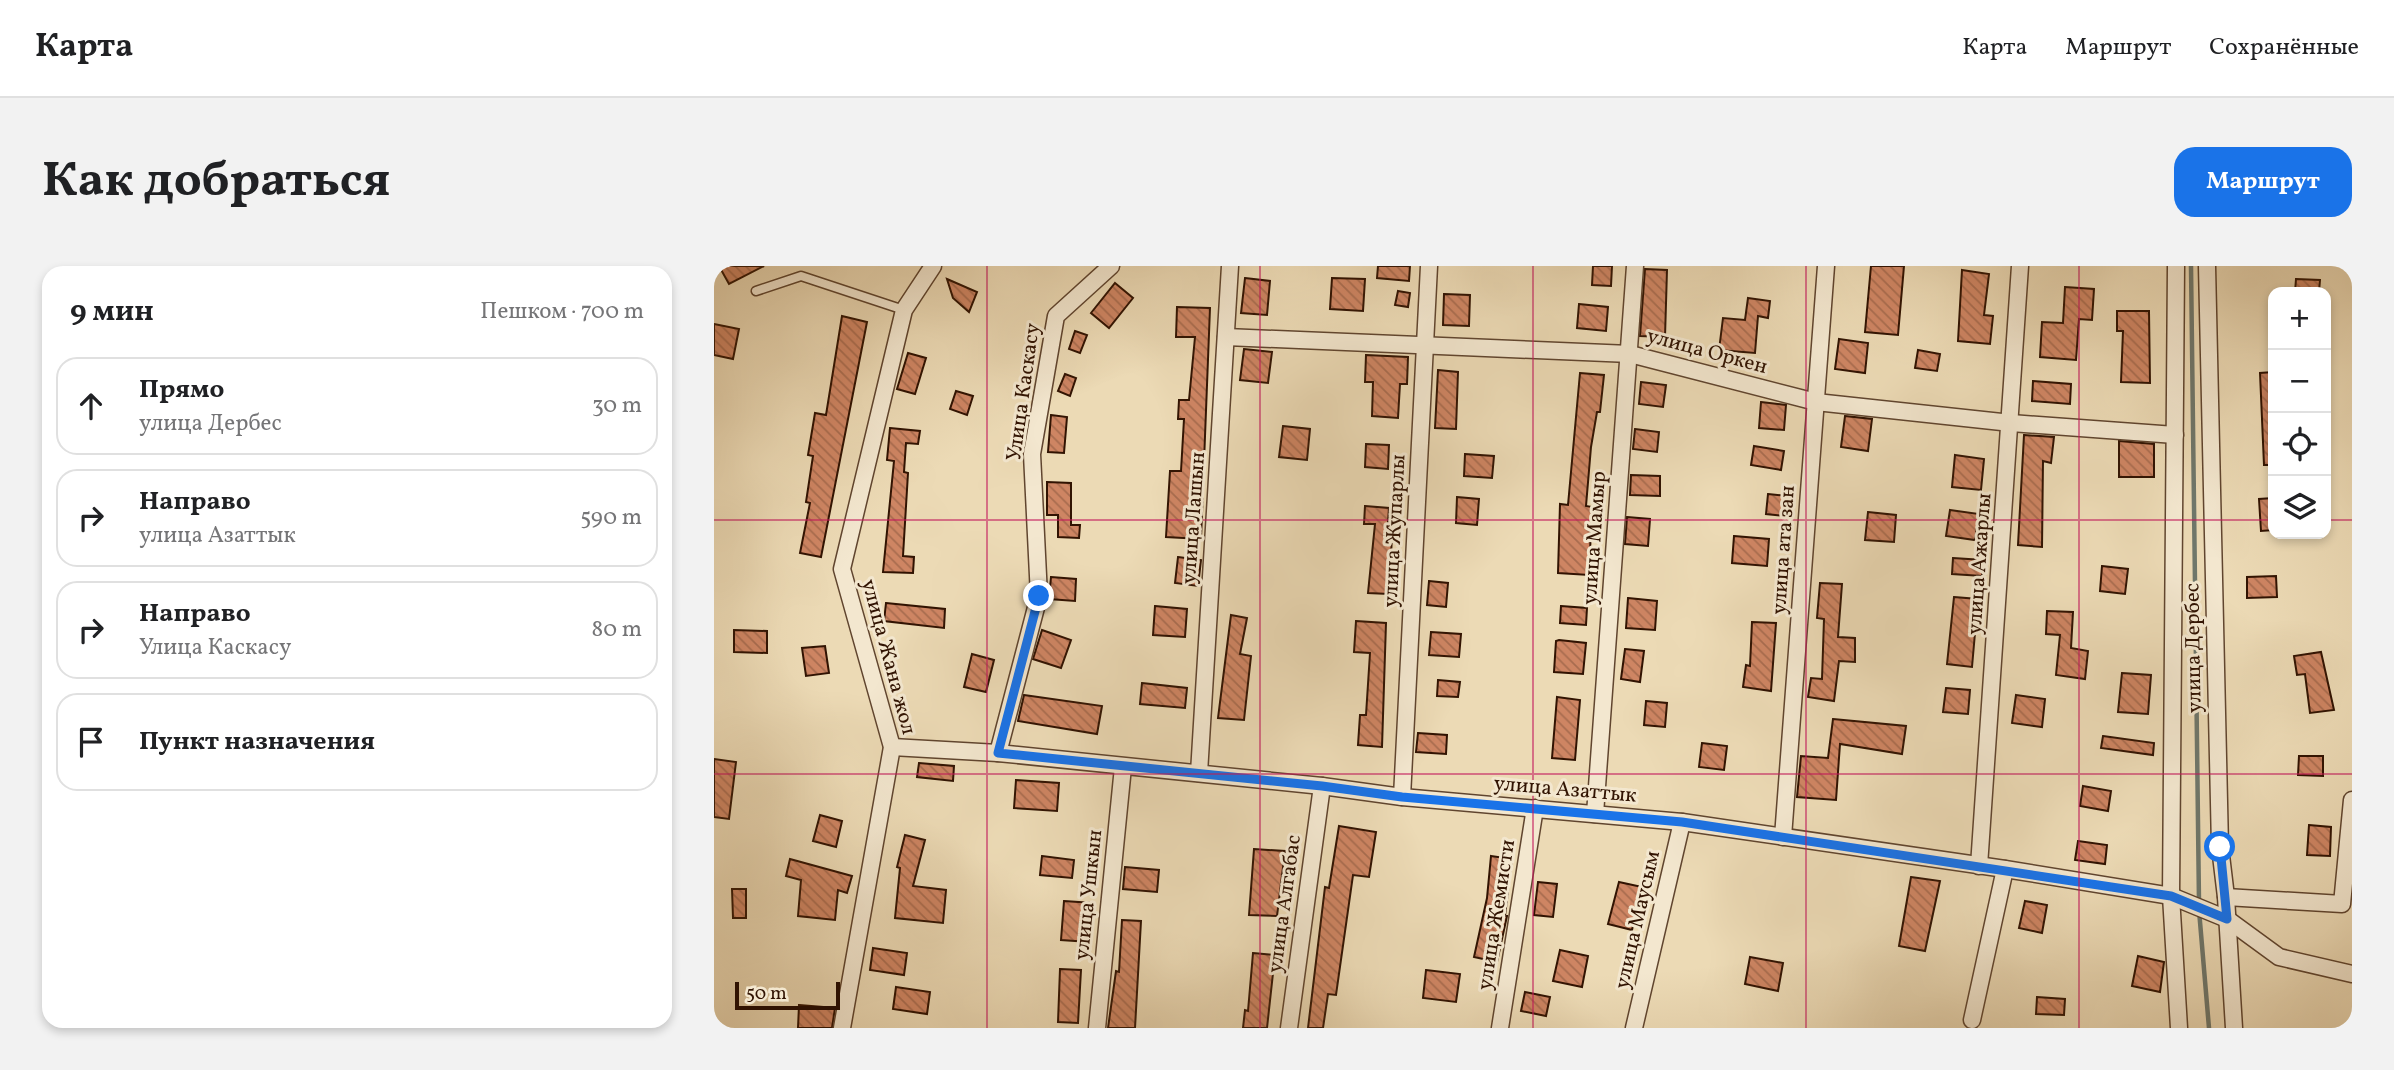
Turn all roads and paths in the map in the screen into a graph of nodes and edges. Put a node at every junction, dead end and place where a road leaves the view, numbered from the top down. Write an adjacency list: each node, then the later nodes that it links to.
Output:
1 (933, 266): 11 (street, улица Жана жол)
2 (1111, 266): 19 (street, Улица Каскасу)
3 (1230, 266): 12 (street, улица Лашын)
4 (1429, 266): 13 (street, улица Жупарлы)
5 (1635, 266): 14 (street, улица Мамыр)
6 (1826, 266): 15 (street, улица ата зан)
7 (2020, 266): 16 (street, улица Ажарлы)
8 (2176, 266): 17 (street, улица Дербес)
9 (2207, 266): 32 (street, улица Дербес)
10 (756, 291): 11 (lane)
11 (904, 310): 18 (street, улица Жана жол)
12 (1226, 337): 13 (street, улица Оркен); 21 (street, улица Лашын)
13 (1426, 346): 14 (street, улица Оркен); 23 (street, улица Жупарлы)
14 (1630, 354): 15 (street, улица Оркен); 26 (street, улица Мамыр)
15 (1816, 402): 16 (street, улица Оркен); 28 (street, улица ата зан)
16 (2011, 422): 17 (street, улица Оркен); 29 (street, улица Ажарлы)
17 (2175, 435): 31 (street, улица Дербес)
18 (892, 747): 19 (street, улица Азаттык); 36 (street, улица Жана жол)
19 (998, 753): 20 (street, улица Азаттык)
20 (1124, 767): 21 (street, улица Азаттык); 37 (street, улица Ушкын)
21 (1199, 774): 22 (street, улица Азаттык)
22 (1322, 786): 23 (street, улица Азаттык); 38 (street, улица Алгабас)
23 (1402, 797): 25 (street, улица Азаттык)
24 (2352, 800): 32 (street)
25 (1535, 808): 26 (street, улица Азаттык); 39 (street, улица Жемисти)
26 (1595, 814): 27 (street, улица Азаттык)
27 (1682, 822): 28 (street, улица Азаттык); 40 (street, улица Маусым)
28 (1783, 837): 29 (street, улица Азаттык)
29 (1979, 866): 30 (street, улица Азаттык)
30 (2005, 869): 31 (street, улица Азаттык); 35 (street)
31 (2171, 896): 33 (street, улица Азаттык); 41 (street, улица Дербес)
32 (2226, 897): 33 (street, улица Дербес)
33 (2227, 919): 34 (street, улица Азаттык); 42 (street, улица Дербес)
34 (2352, 974)
35 (1972, 1020)
36 (842, 1028)
37 (1097, 1028)
38 (1289, 1028)
39 (1500, 1028)
40 (1634, 1028)
41 (2179, 1028)
42 (2234, 1028)

